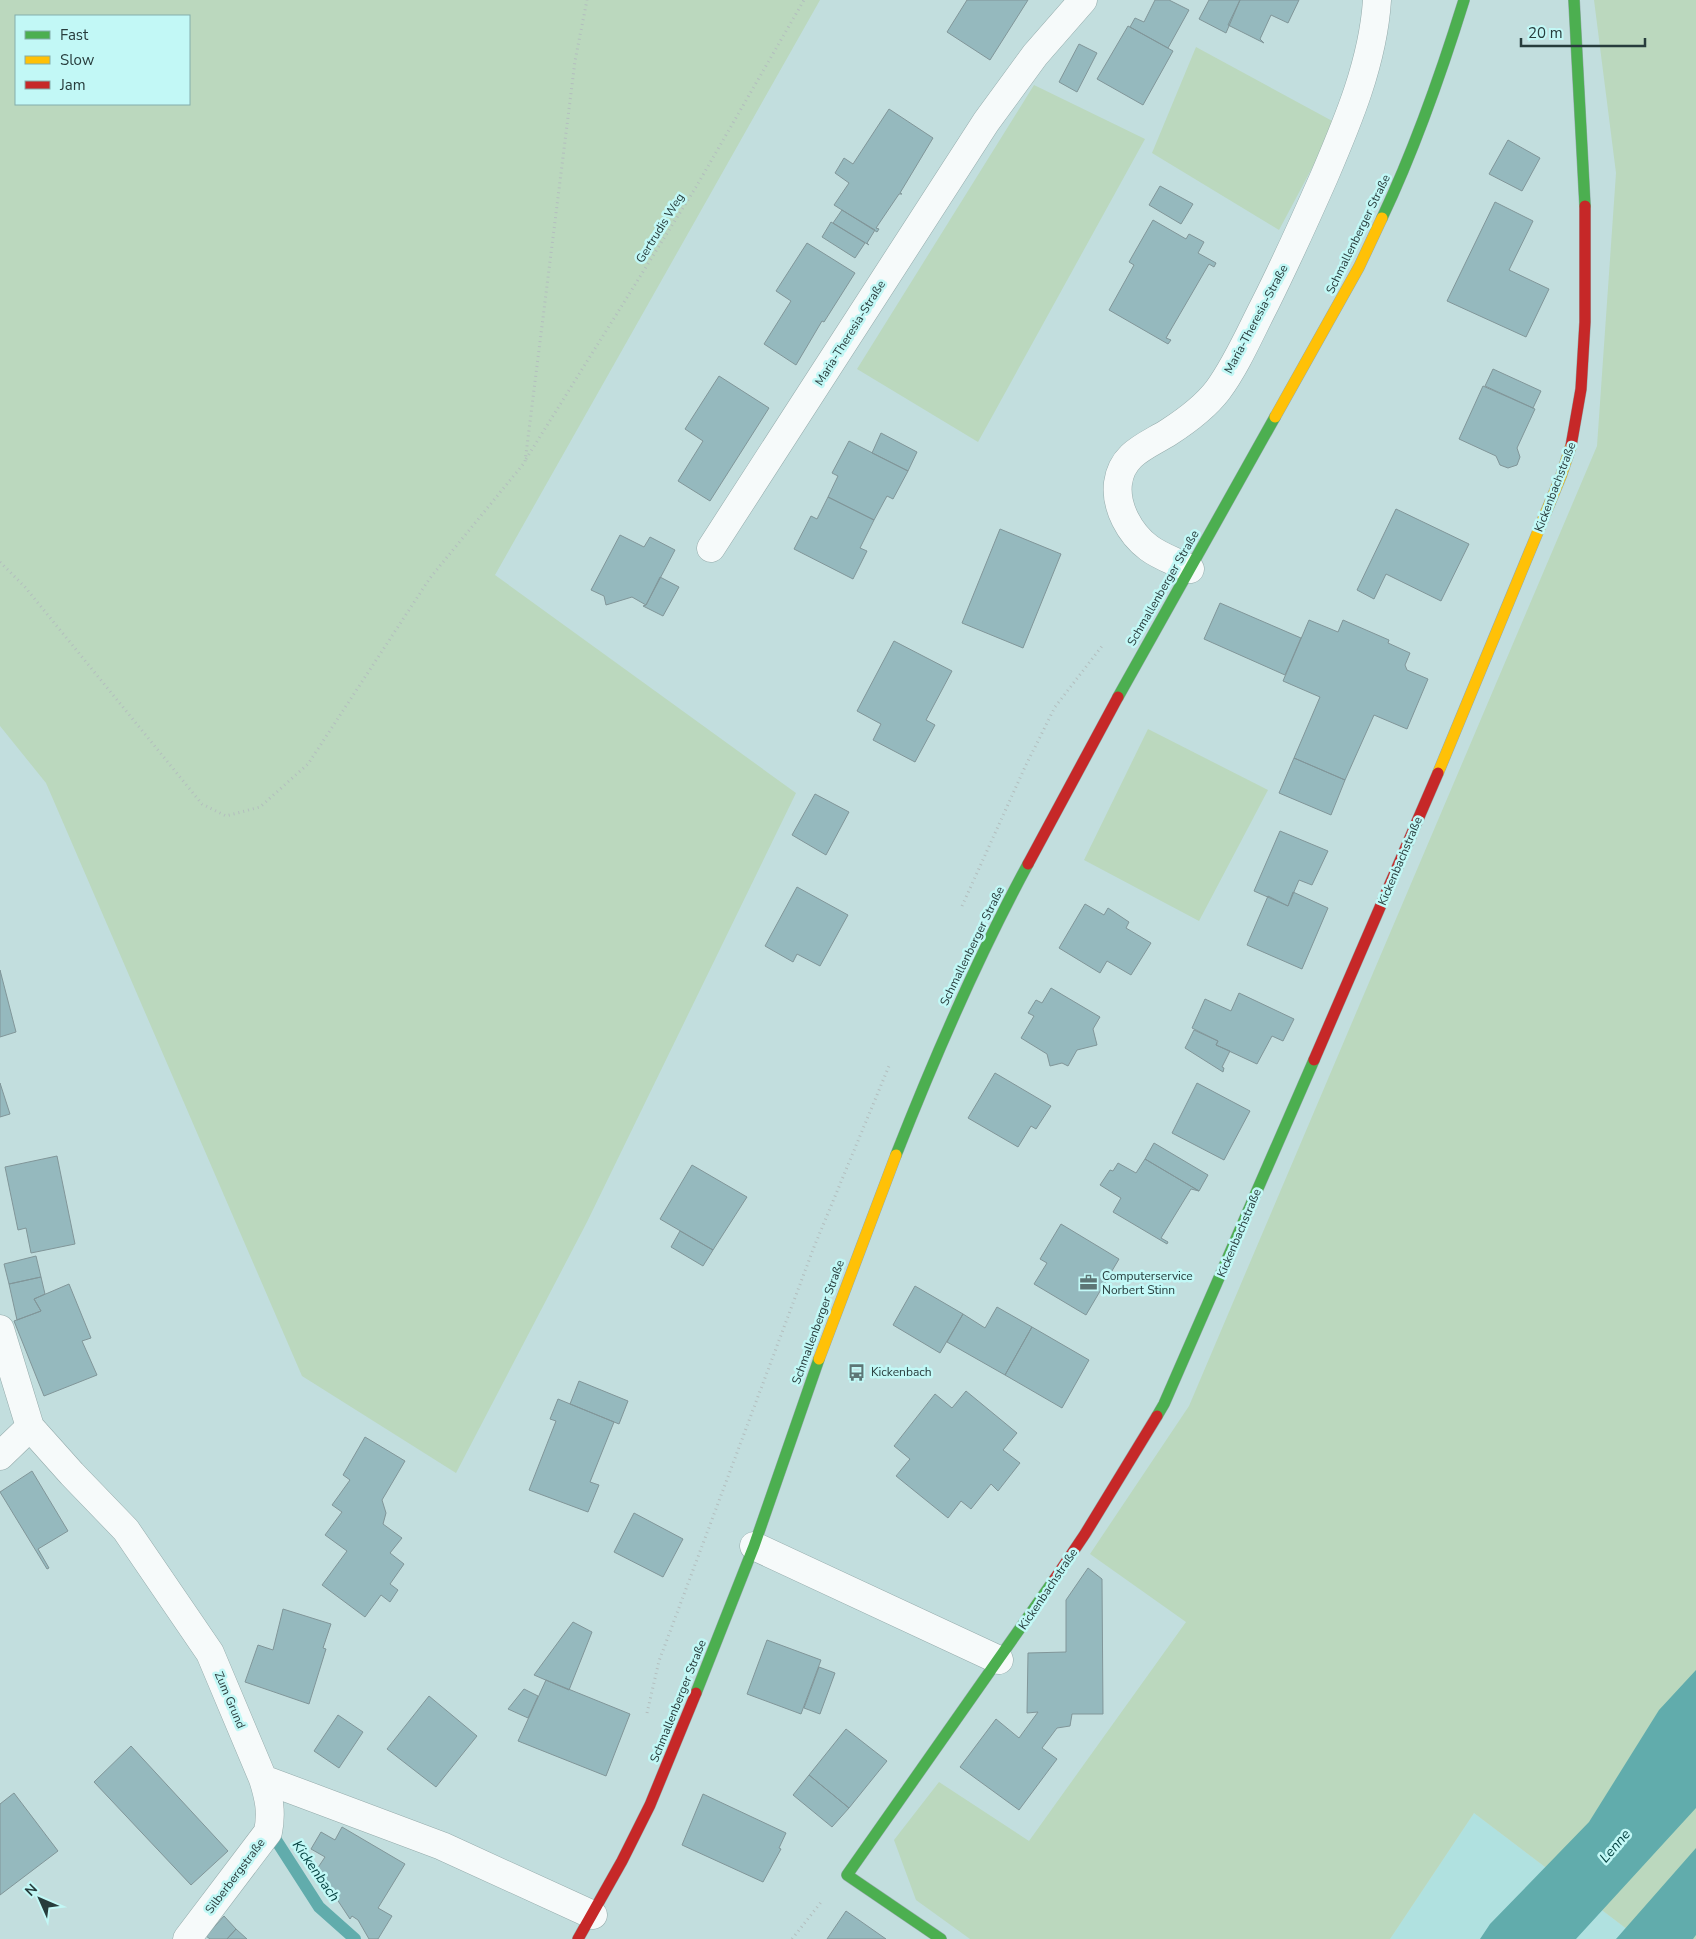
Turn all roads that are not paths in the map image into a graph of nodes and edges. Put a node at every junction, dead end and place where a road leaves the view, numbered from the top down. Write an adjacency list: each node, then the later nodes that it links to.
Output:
1 (1083, 0): 5 (street, Maria-Theresia-Straße)
2 (1377, 0): 6 (street, Maria-Theresia-Straße)
3 (1464, 0): 6 (street, Schmallenberger Straße)
4 (1574, 0): 11 (street, Kickenbachstraße)
5 (711, 548)
6 (1190, 569): 10 (street, Schmallenberger Straße)
7 (0, 1329): 8 (street, Zum Grund)
8 (30, 1427): 9 (street); 12 (street, Zum Grund)
9 (0, 1456)
10 (754, 1546): 11 (street); 13 (street, Schmallenberger Straße)
11 (1000, 1660): 16 (street, Kickenbachstraße)
12 (263, 1779): 13 (street); 14 (street, Silberbergstraße)
13 (593, 1915): 15 (street, Schmallenberger Straße)
14 (187, 1939)
15 (578, 1939)
16 (942, 1939)

